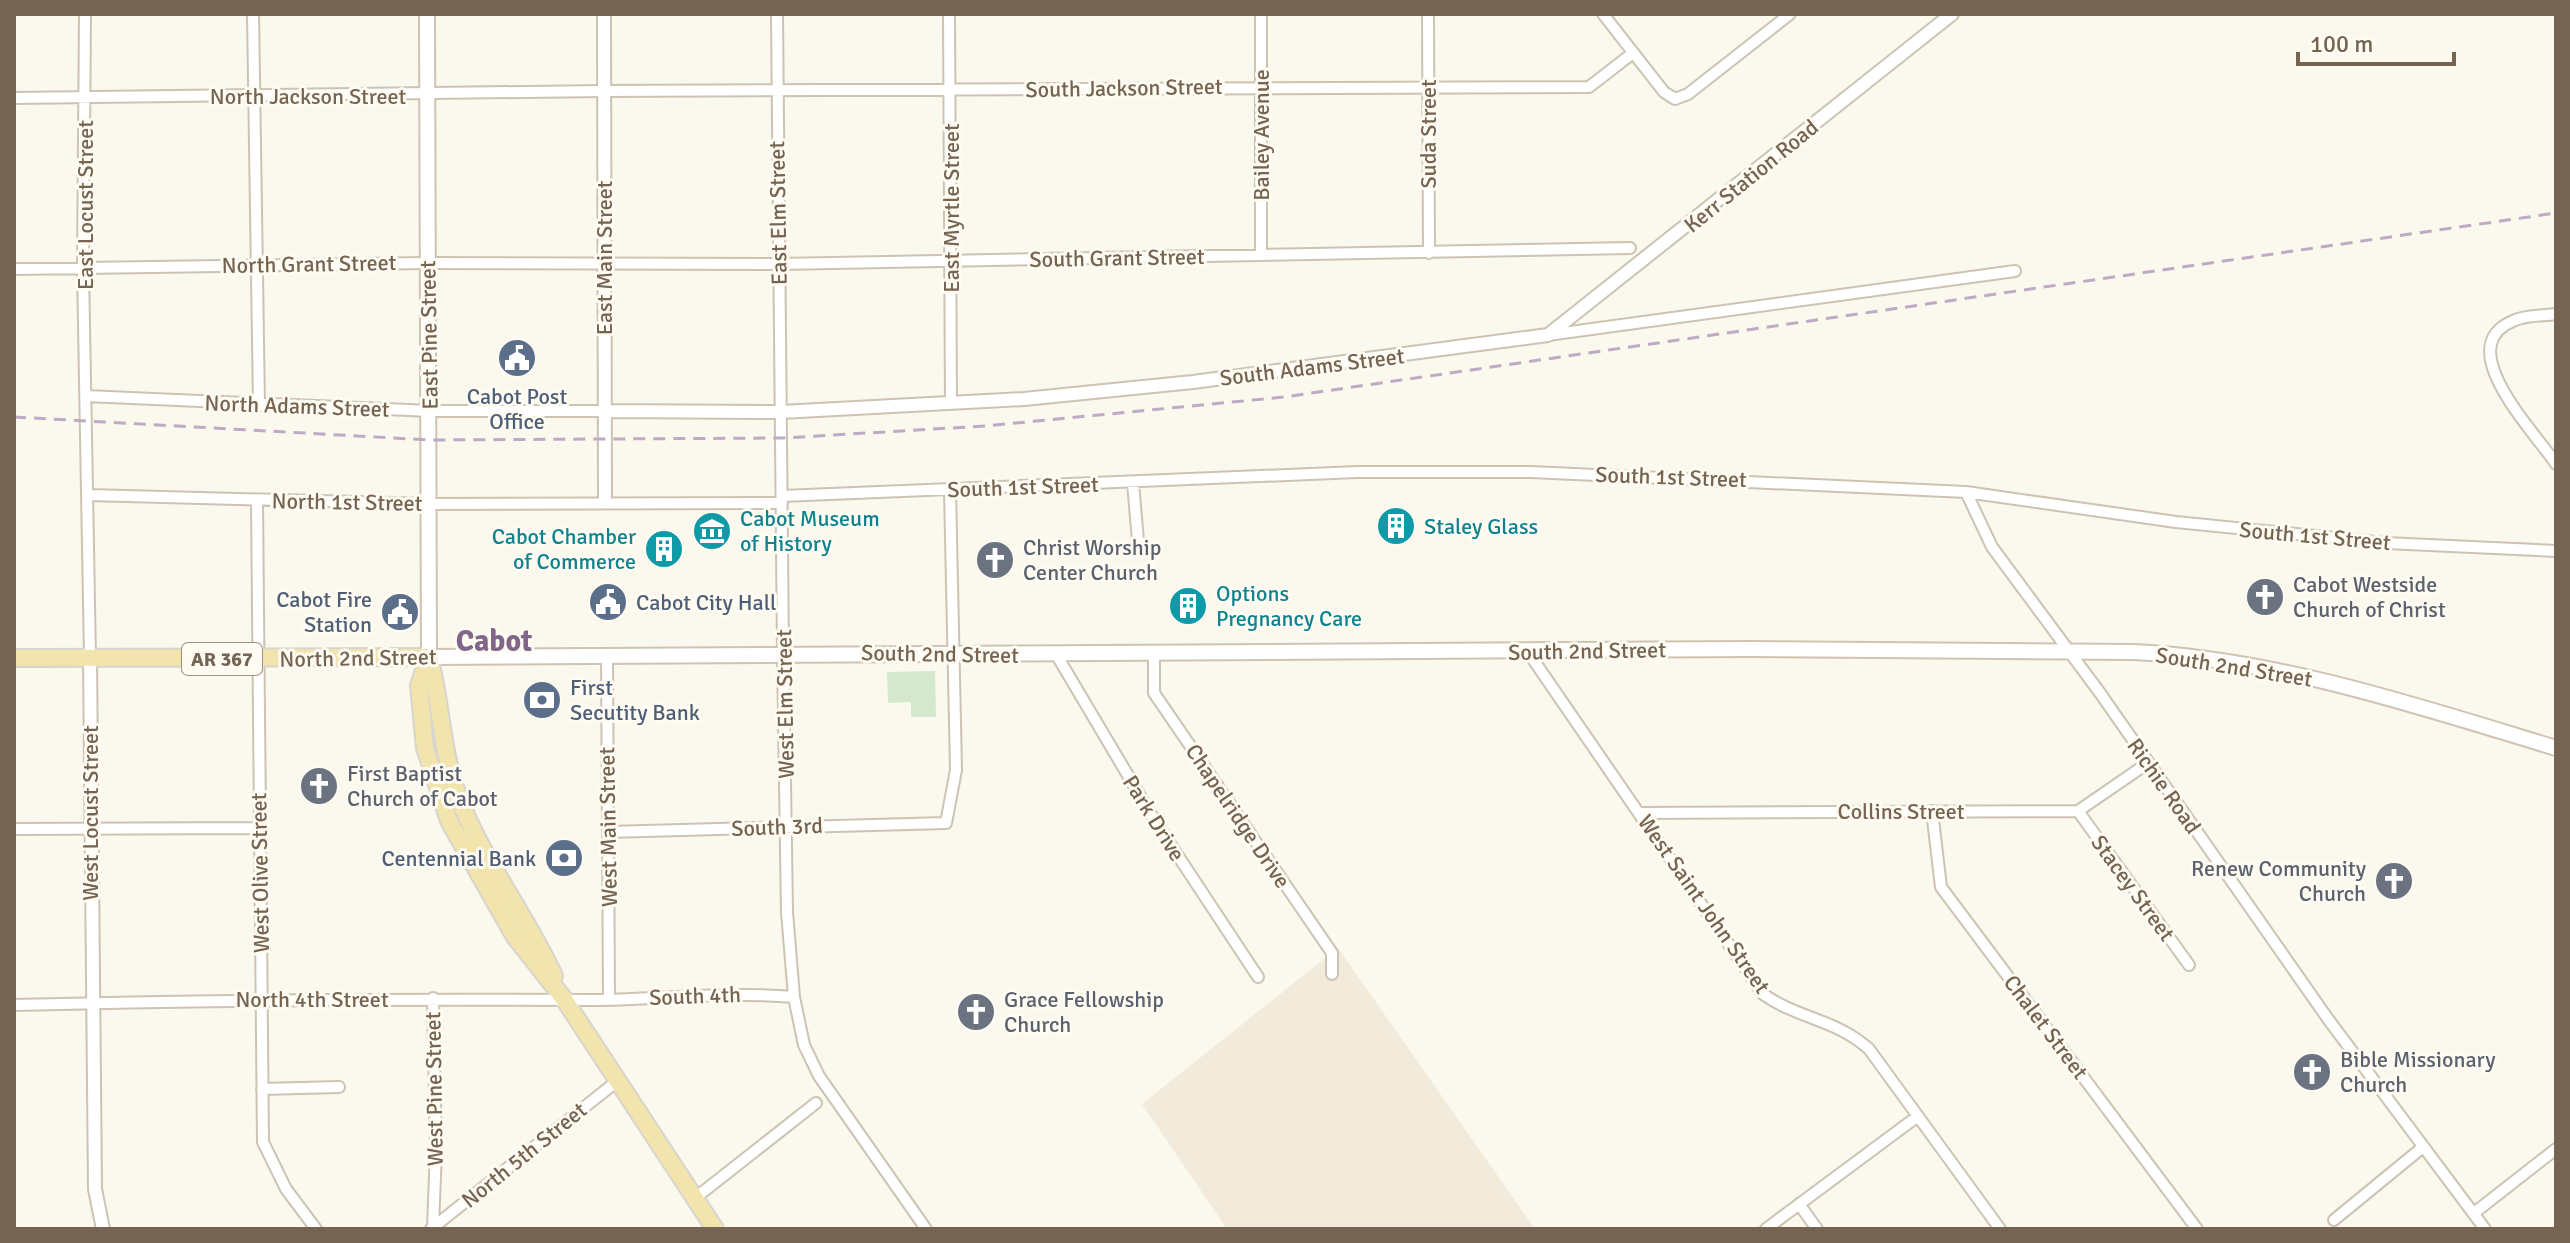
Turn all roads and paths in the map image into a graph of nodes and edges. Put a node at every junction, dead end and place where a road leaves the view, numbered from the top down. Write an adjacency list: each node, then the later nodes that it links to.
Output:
1 (85, 14): 21 (street, East Locust Street)
2 (253, 14): 18 (street)
3 (427, 14): 19 (main road, East Pine Street)
4 (604, 14): 15 (street, East Main Street)
5 (777, 14): 16 (street, East Elm Street)
6 (949, 14): 17 (street, East Myrtle Street)
7 (1261, 14): 13 (street, Bailey Avenue)
8 (1428, 14): 14 (street, Suda Street)
9 (1603, 14): 12 (street)
10 (1790, 14): 12 (street)
11 (1952, 14): 34 (street, Kerr Station Road)
12 (1633, 53): 14 (street, South Jackson Street)
13 (1261, 86): 14 (street, South Jackson Street); 17 (street, South Jackson Street); 24 (street, Bailey Avenue)
14 (1428, 87): 23 (street, Suda Street)
15 (603, 91): 16 (street, South Jackson Street); 19 (street, North Jackson Street); 27 (street, East Main Street)
16 (776, 91): 17 (street, South Jackson Street); 28 (street, East Elm Street)
17 (951, 91): 25 (street, East Myrtle Street)
18 (256, 95): 19 (street, North Jackson Street); 21 (street, North Jackson Street); 29 (street)
19 (428, 95): 26 (main road, East Pine Street)
20 (14, 98): 21 (street, North Jackson Street)
21 (85, 99): 31 (street, East Locust Street)
22 (1630, 248): 23 (street, South Grant Street)
23 (1429, 253): 24 (street, South Grant Street)
24 (1261, 255): 25 (street, South Grant Street)
25 (952, 261): 28 (street, South Grant Street); 36 (street, East Myrtle Street)
26 (427, 263): 27 (street, North Grant Street); 29 (street, North Grant Street); 38 (main road, East Pine Street)
27 (604, 264): 28 (street, South Grant Street); 39 (street, East Main Street)
28 (779, 264): 40 (street, East Elm Street)
29 (257, 265): 31 (street, North Grant Street); 37 (street)
30 (14, 269): 31 (street, North Grant Street)
31 (83, 269): 35 (street, East Locust Street)
32 (2015, 271): 34 (street, South Adams Street)
33 (2556, 314): 41 (street)
34 (1548, 335): 36 (street, South Adams Street)
35 (86, 396): 37 (street, North Adams Street); 45 (street, West Locust Street)
36 (951, 403): 40 (street, South Adams Street)
37 (259, 406): 38 (street, North Adams Street)
38 (431, 411): 39 (street, North Adams Street); 49 (main road, East Pine Street)
39 (605, 411): 40 (street, South Adams Street); 48 (street, East Main Street)
40 (781, 412): 46 (street, West Elm Street)
41 (2554, 458)
42 (1133, 483): 43 (street, South 1st Street); 44 (street, South 1st Street); 50 (street)
43 (950, 490): 46 (street, South 1st Street); 58 (street)
44 (1966, 492): 51 (street, South 1st Street); 52 (street, Richie Road)
45 (88, 495): 47 (street, North 1st Street); 61 (street, West Locust Street)
46 (782, 500): 48 (street, South 1st Street); 54 (street, West Elm Street)
47 (257, 501): 49 (street, North 1st Street); 62 (street, West Olive Street)
48 (605, 502): 49 (street, North 1st Street)
49 (431, 504): 59 (main road, East Pine Street)
50 (1138, 541)
51 (2556, 551)
52 (2069, 650): 53 (main road, South 2nd Street / AR 367); 63 (main road, South 2nd Street / AR 367); 64 (street, Richie Road)
53 (1528, 652): 57 (main road, South 2nd Street / AR 367); 67 (street, West Saint John Street)
54 (783, 653): 55 (main road, South 2nd Street / AR 367); 58 (main road, South 2nd Street / AR 367); 68 (street, West Elm Street)
55 (607, 654): 59 (main road, North 2nd Street / AR 367); 72 (street, West Main Street)
56 (1056, 654): 57 (main road, South 2nd Street / AR 367); 58 (main road, South 2nd Street / AR 367); 75 (street, Park Drive)
57 (1154, 654): 74 (street, Chapelridge Drive)
58 (952, 655): 68 (street, South 3rd)
59 (429, 657): 62 (main road, North 2nd Street / AR 367); 79 (main road)
60 (14, 658): 61 (main road, North 2nd Street / AR 367)
61 (90, 658): 62 (main road, North 2nd Street / AR 367); 71 (street, West Locust Street)
62 (258, 660): 69 (street, West Olive Street)
63 (2556, 748)
64 (2148, 763): 66 (street); 88 (street, Richie Road)
65 (1932, 811): 66 (street, Collins Street); 67 (street, Collins Street); 102 (street, Chalet Street)
66 (2078, 811): 73 (street, Stacey Street)
67 (1640, 813): 87 (street, West Saint John Street)
68 (787, 827): 72 (street, South 3rd); 76 (street, West Elm Street)
69 (259, 828): 71 (street); 77 (street, West Olive Street)
70 (14, 829): 71 (street)
71 (89, 830): 81 (street, West Locust Street)
72 (608, 832): 80 (street, West Main Street)
73 (2189, 965)
74 (1332, 974)
75 (1258, 977)
76 (794, 997): 80 (street, South 4th); 98 (street, West Elm Street)
77 (262, 998): 78 (street, North 4th Street); 81 (street, North 4th Street); 85 (street, West Olive Street)
78 (433, 998): 79 (street, North 4th Street); 94 (street, West Pine Street)
79 (564, 999): 80 (street, North 4th Street); 83 (main road)
80 (609, 1000)
81 (93, 1003): 82 (street, North 4th Street); 95 (street, West Locust Street)
82 (14, 1005)
83 (616, 1082): 90 (main road); 94 (street, North 5th Street)
84 (339, 1087): 85 (street)
85 (262, 1089): 96 (street, West Olive Street)
86 (816, 1103): 90 (street)
87 (1918, 1116): 91 (street); 101 (street, West Saint John Street)
88 (2423, 1147): 92 (street, Richie Road); 93 (street)
89 (2556, 1149): 92 (street)
90 (694, 1199): 97 (main road)
91 (1799, 1204): 99 (street); 100 (street)
92 (2474, 1213): 103 (street, Richie Road)
93 (2334, 1220)
94 (432, 1228)
95 (103, 1229)
96 (316, 1229)
97 (715, 1229)
98 (926, 1229)
99 (1766, 1229)
100 (1817, 1229)
101 (2000, 1229)
102 (2197, 1229)
103 (2485, 1229)

